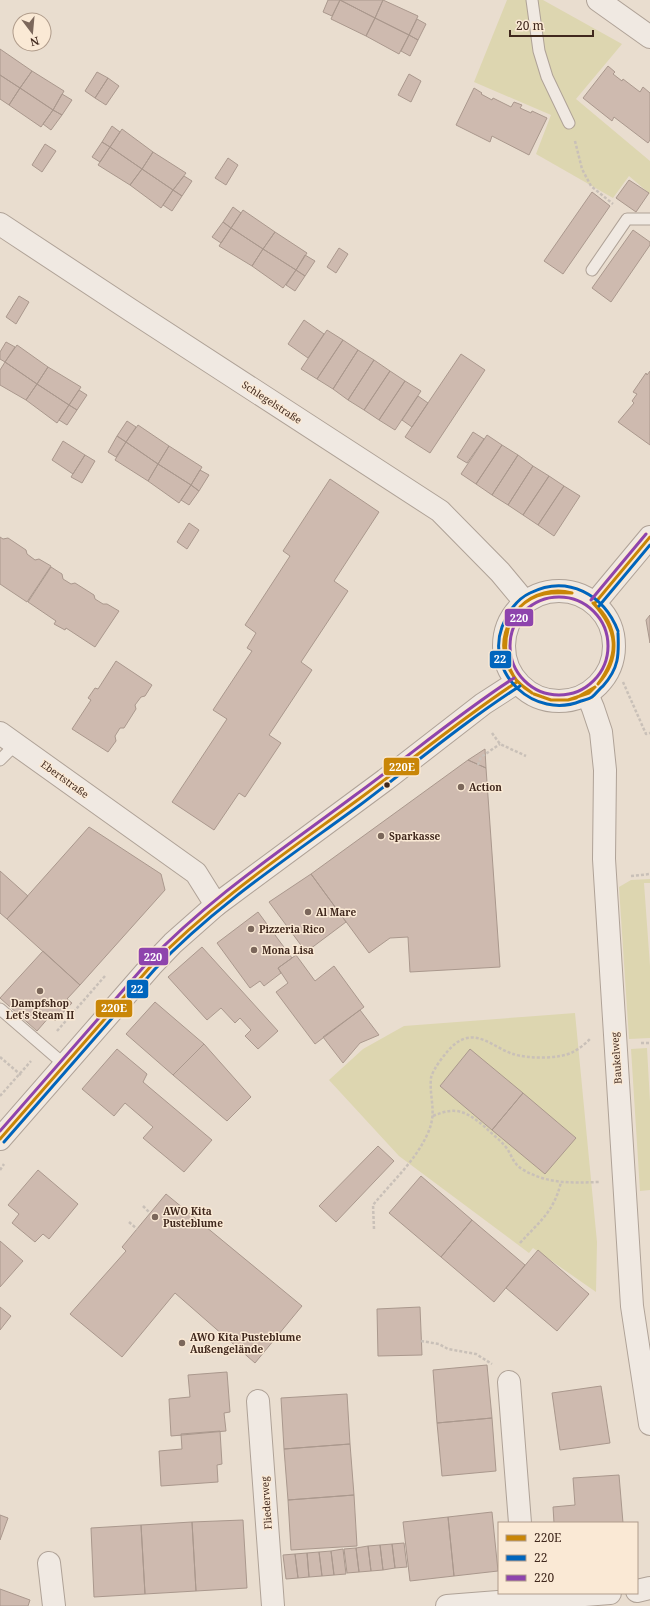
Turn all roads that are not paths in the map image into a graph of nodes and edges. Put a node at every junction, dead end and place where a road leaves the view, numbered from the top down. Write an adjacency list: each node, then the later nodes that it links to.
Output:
1 (532, 0): 4 (lane)
2 (598, 0): 3 (street)
3 (650, 37)
4 (569, 123)
5 (650, 219): 7 (lane)
6 (0, 224): 9 (street, Schlegelstraße)
7 (592, 270)
8 (650, 538): 10 (street)
9 (525, 602): 10 (street); 11 (street)
10 (595, 603): 12 (street)
11 (516, 682): 12 (street); 15 (street)
12 (587, 694): 21 (street, Baukelweg)
13 (8, 738): 14 (lane); 15 (street, Ebertstraße)
14 (0, 760)
15 (216, 905): 17 (street)
16 (0, 1009): 17 (lane)
17 (65, 1065): 18 (street)
18 (0, 1139)
19 (509, 1382): 22 (street)
20 (258, 1401): 30 (street, Fliederweg)
21 (650, 1424)
22 (520, 1522)
23 (49, 1563): 29 (street)
24 (650, 1588): 25 (street)
25 (638, 1590)
26 (589, 1594): 27 (street)
27 (526, 1597): 28 (street)
28 (500, 1604): 31 (street)
29 (54, 1606)
30 (273, 1606)
31 (447, 1606)

